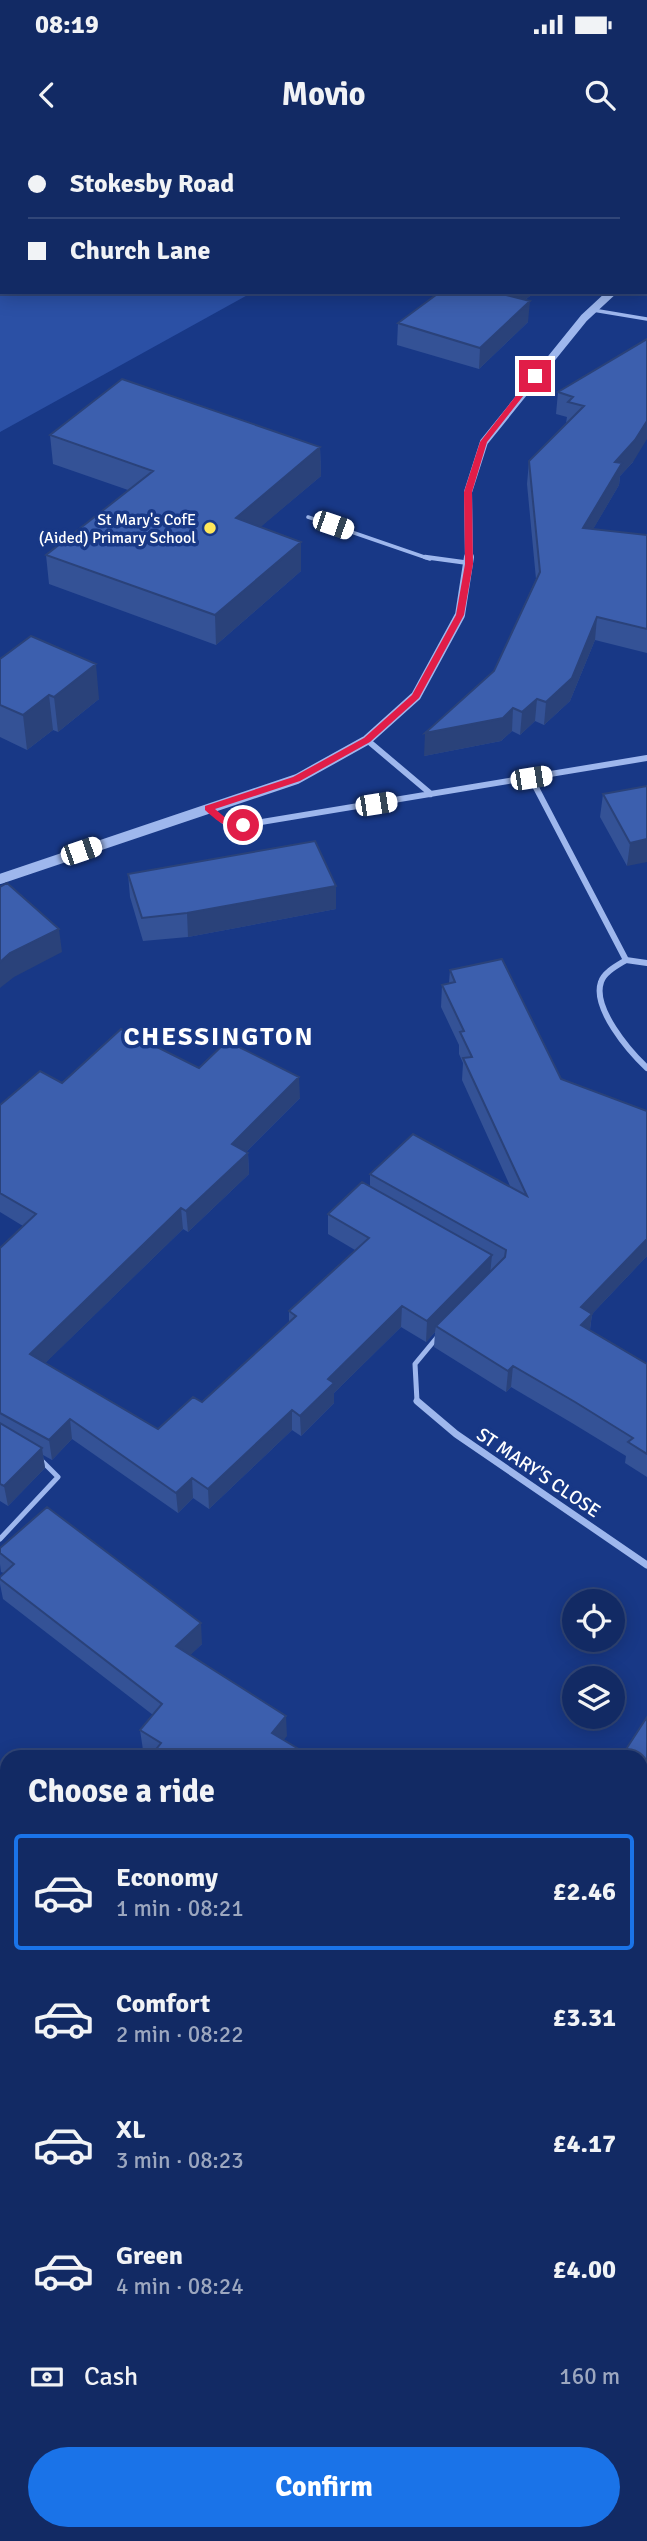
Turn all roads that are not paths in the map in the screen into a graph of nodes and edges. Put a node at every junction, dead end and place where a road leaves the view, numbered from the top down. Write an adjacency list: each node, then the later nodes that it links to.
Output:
1 (610, 294): 2 (street)
2 (593, 310): 3 (lane); 5 (street)
3 (647, 320)
4 (309, 517): 5 (lane)
5 (469, 564): 6 (street)
6 (367, 740): 9 (street); 10 (street)
7 (647, 758): 8 (street)
8 (531, 778): 9 (street); 12 (street)
9 (432, 794): 10 (street)
10 (208, 808): 11 (street)
11 (0, 878)
12 (626, 960): 13 (street); 14 (street)
13 (647, 963)
14 (647, 1068)
15 (442, 1333): 16 (lane)
16 (416, 1401): 19 (street, ST MARY'S CLOSE)
17 (36, 1456): 18 (lane)
18 (0, 1539)
19 (647, 1565)

